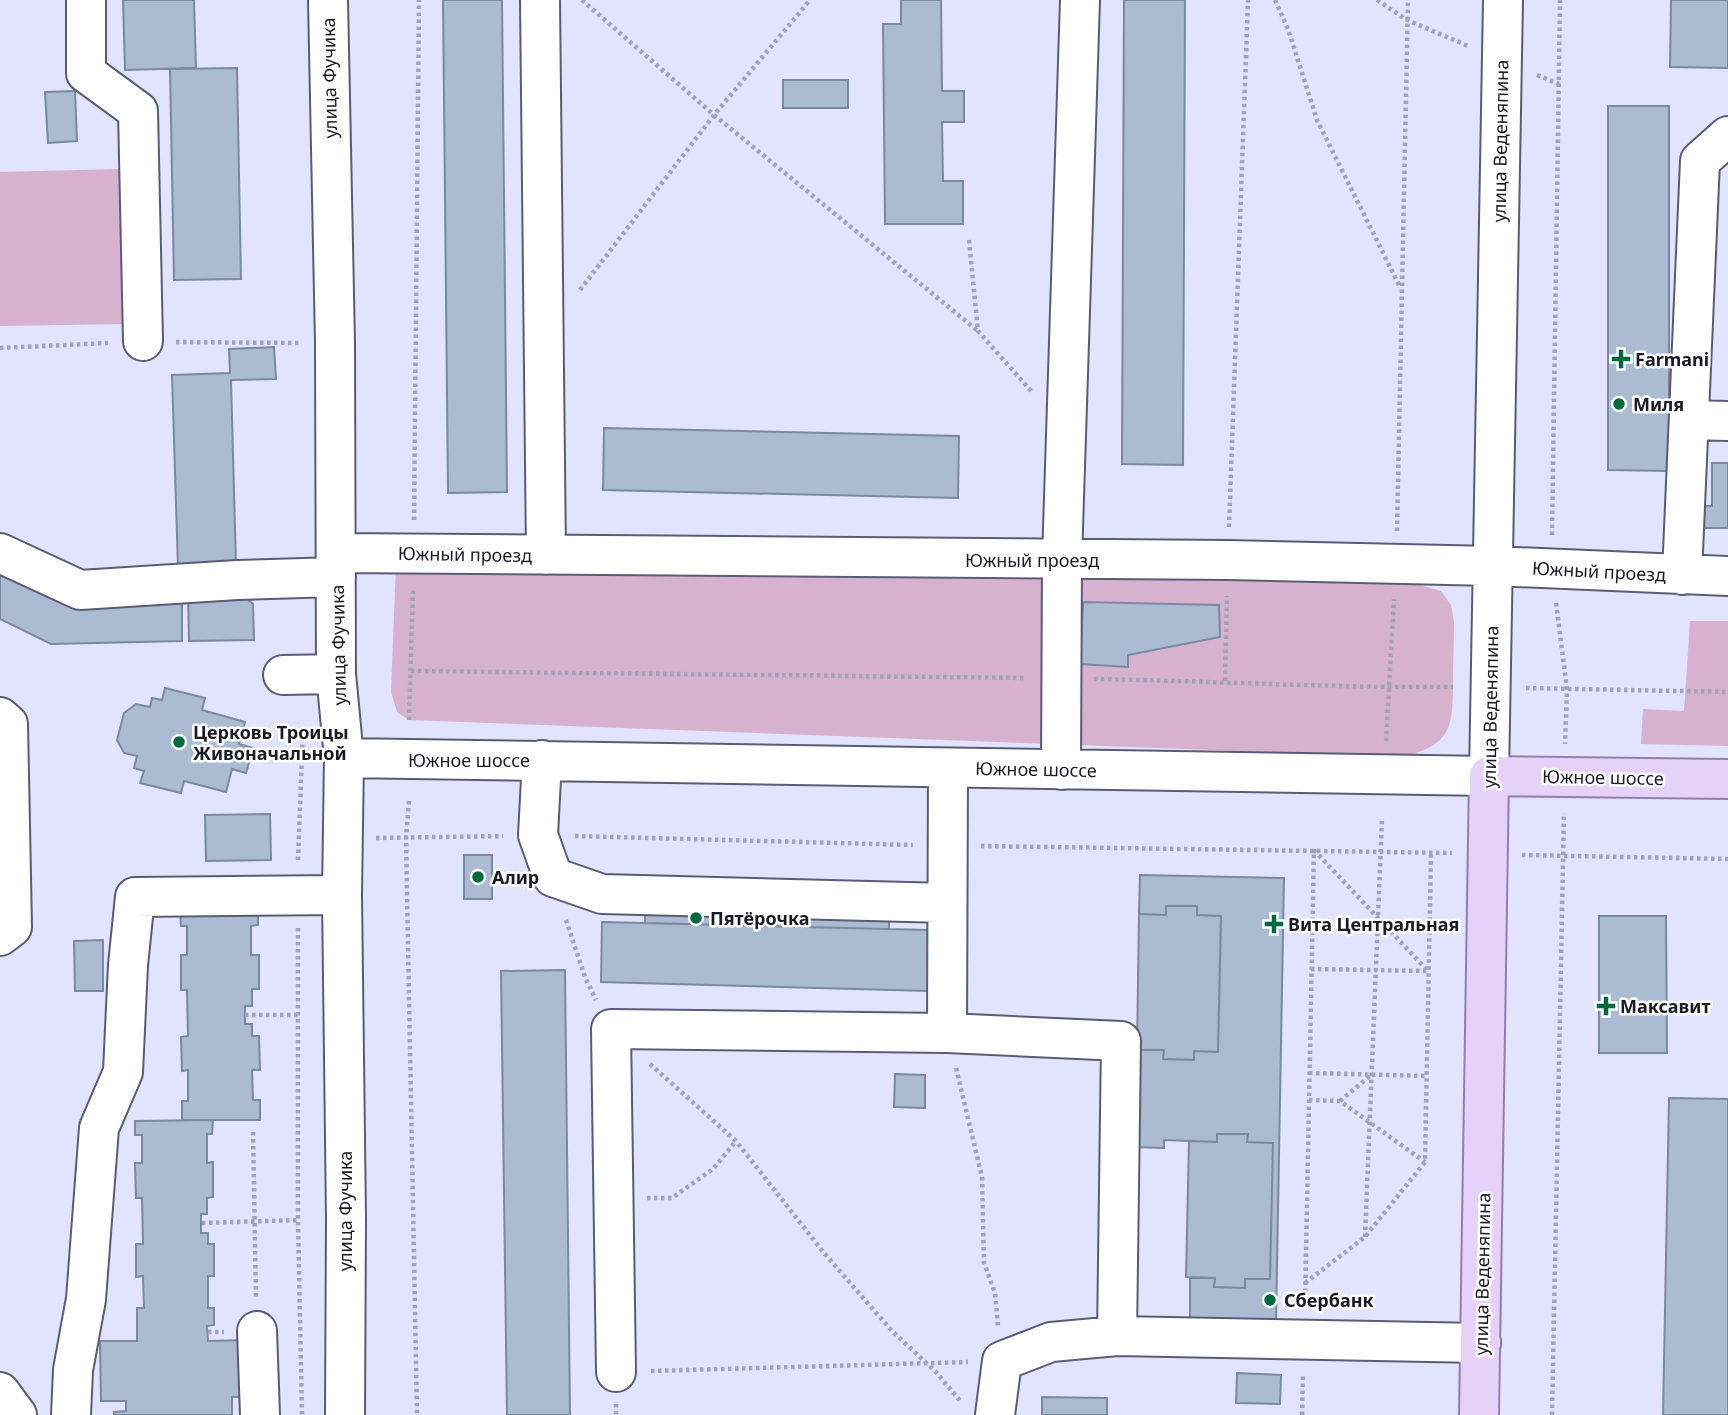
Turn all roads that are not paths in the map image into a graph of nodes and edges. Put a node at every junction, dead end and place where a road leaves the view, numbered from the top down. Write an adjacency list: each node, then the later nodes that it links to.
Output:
1 (86, 0): 7 (street)
2 (328, 0): 13 (street, улица Фучика)
3 (540, 0): 11 (street)
4 (1080, 0): 12 (street)
5 (1503, 0): 14 (street, улица Веденяпина)
6 (1728, 136): 8 (street)
7 (142, 341)
8 (1689, 420): 9 (street); 15 (street)
9 (1728, 421)
10 (0, 553): 13 (street, Южный проезд)
11 (547, 555): 12 (street, Южный проезд); 13 (street, Южный проезд)
12 (1062, 560): 14 (street, Южный проезд); 23 (street)
13 (336, 565): 17 (street, улица Фучика)
14 (1492, 566): 15 (street, Южный проезд); 24 (street, улица Веденяпина)
15 (1682, 575): 16 (street, Южный проезд)
16 (1728, 576)
17 (336, 674): 18 (street); 20 (street, улица Фучика)
18 (283, 675)
19 (0, 718): 28 (street)
20 (344, 758): 21 (street, Южное шоссе); 26 (street, улица Фучика)
21 (541, 760): 22 (street, Южное шоссе); 27 (street)
22 (948, 768): 23 (street, Южное шоссе); 27 (street)
23 (1061, 769): 24 (street, Южное шоссе)
24 (1489, 776): 25 (main road, Южное шоссе); 32 (main road, улица Веденяпина)
25 (1728, 779)
26 (342, 895): 37 (street); 39 (street, улица Фучика)
27 (947, 903): 29 (street)
28 (0, 936)
29 (947, 1033): 31 (street); 33 (street)
30 (257, 1331): 38 (street)
31 (1117, 1336): 32 (street); 35 (street)
32 (1481, 1343): 40 (main road, улица Веденяпина)
33 (616, 1372)
34 (0, 1392): 36 (street)
35 (979, 1410)
36 (17, 1415)
37 (71, 1415)
38 (260, 1415)
39 (345, 1415)
40 (1479, 1415)

